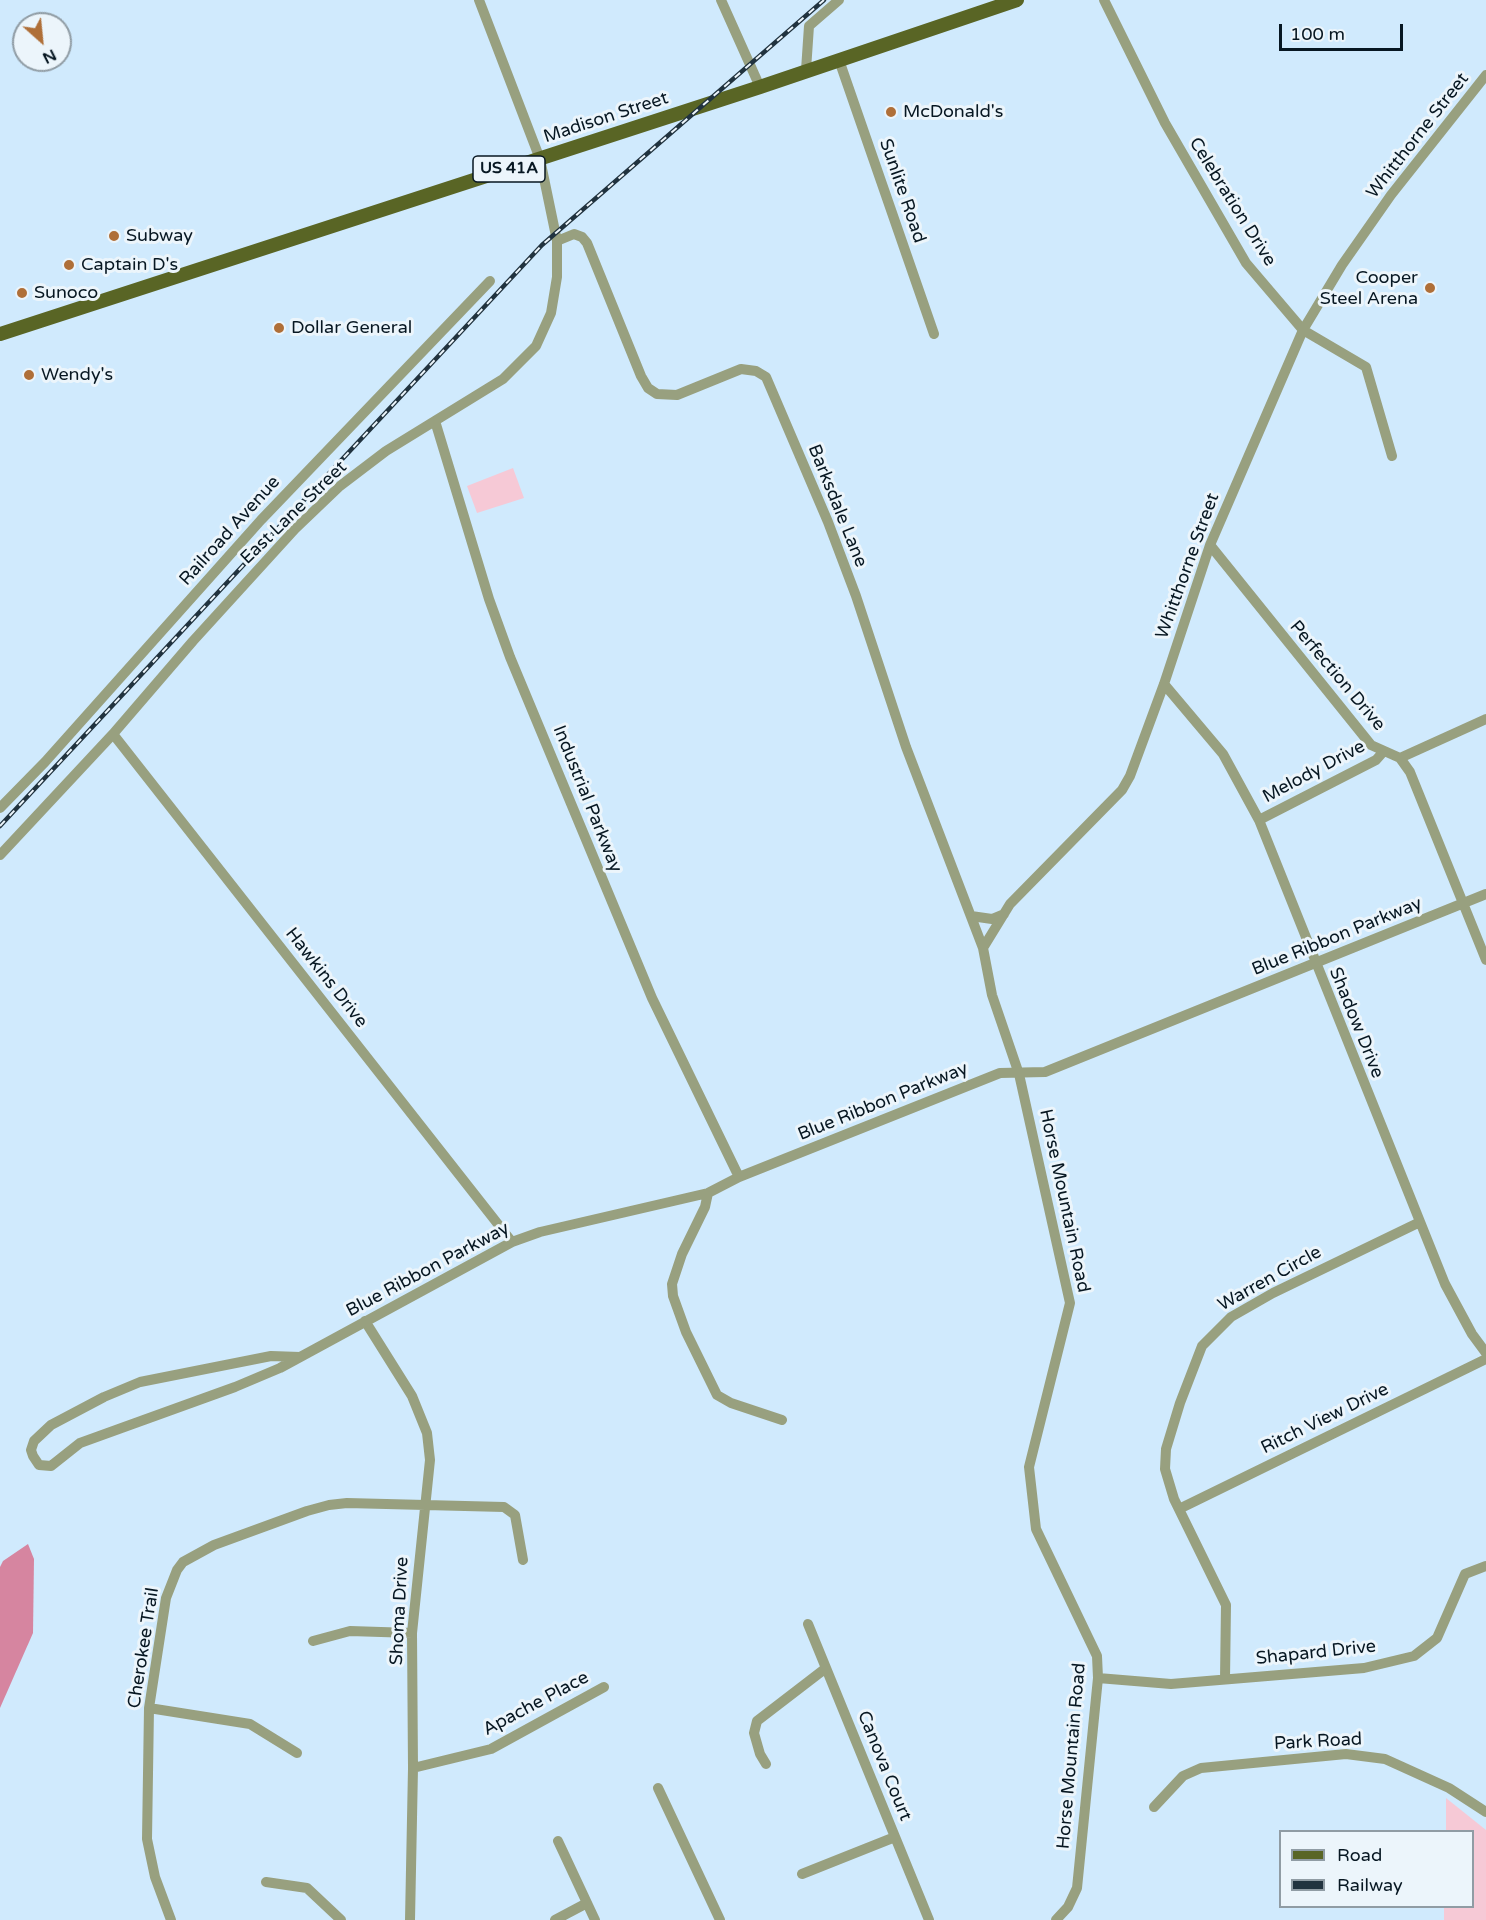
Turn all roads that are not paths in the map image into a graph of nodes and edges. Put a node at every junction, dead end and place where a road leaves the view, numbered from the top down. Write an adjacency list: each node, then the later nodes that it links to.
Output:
1 (479, 0): 10 (street, East Lane Street)
2 (721, 0): 9 (street)
3 (839, 0): 7 (street)
4 (1017, 0): 6 (main road, Madison Street / US 41A)
5 (1104, 0): 13 (street, Celebration Drive)
6 (839, 60): 7 (main road, Madison Street / US 41A); 15 (street, Sunlite Road)
7 (806, 70): 9 (main road, Madison Street / US 41A)
8 (1486, 75): 13 (street, Whitthorne Street)
9 (760, 87): 10 (main road, Madison Street / US 41A)
10 (540, 159): 11 (street, East Lane Street); 14 (main road, Madison Street / US 41A)
11 (556, 241): 16 (street, East Lane Street); 30 (street, Barksdale Lane)
12 (490, 281): 24 (street, Railroad Avenue)
13 (1303, 330): 17 (street, Celebration Drive); 18 (street, Whitthorne Street)
14 (0, 334)
15 (934, 334)
16 (435, 421): 21 (street, East Lane Street); 35 (street, Industrial Parkway)
17 (1392, 456)
18 (1210, 545): 19 (street, Whitthorne Street); 22 (street, Perfection Drive)
19 (1164, 684): 25 (street, Shadow Drive); 29 (street, Whitthorne Street)
20 (1486, 719): 23 (street)
21 (114, 734): 26 (street, East Lane Street); 38 (street, Hawkins Drive)
22 (1384, 751): 23 (street, Perfection Drive); 25 (street, Melody Drive)
23 (1400, 758): 28 (street)
24 (0, 808)
25 (1259, 820): 33 (street, Shadow Drive)
26 (0, 855)
27 (1486, 894): 28 (street, Blue Ribbon Parkway)
28 (1463, 903): 32 (street); 33 (street, Blue Ribbon Parkway)
29 (1004, 914): 30 (street); 31 (street, Whitthorne Street)
30 (971, 916): 31 (street, Barksdale Lane)
31 (983, 948): 34 (street)
32 (1486, 960)
33 (1315, 964): 34 (street, Blue Ribbon Parkway); 37 (street, Shadow Drive)
34 (1019, 1074): 35 (street, Blue Ribbon Parkway); 52 (street, Horse Mountain Road)
35 (740, 1177): 36 (street, Blue Ribbon Parkway)
36 (708, 1193): 38 (street, Blue Ribbon Parkway); 43 (street)
37 (1420, 1222): 40 (street, Shadow Drive); 45 (street, Warren Circle)
38 (512, 1242): 39 (street, Blue Ribbon Parkway)
39 (365, 1321): 41 (street, Blue Ribbon Parkway); 44 (street, Shoma Drive)
40 (1486, 1353)
41 (300, 1357): 41 (street, Blue Ribbon Parkway)
42 (1486, 1359): 45 (street, Ritch View Drive)
43 (782, 1420)
44 (424, 1505): 46 (street, Cherokee Trail); 49 (street, Shoma Drive); 55 (street, Cherokee Trail)
45 (1179, 1509): 53 (street, Warren Circle)
46 (523, 1560)
47 (1486, 1566): 53 (street, Shapard Drive)
48 (808, 1624): 51 (street, Canova Court)
49 (412, 1633): 50 (street); 58 (street, Shoma Drive)
50 (313, 1641)
51 (826, 1668): 57 (street); 62 (street, Canova Court)
52 (1098, 1678): 53 (street, Shapard Drive); 74 (street, Horse Mountain Road)
53 (1225, 1679)
54 (604, 1687): 58 (street, Apache Place)
55 (149, 1708): 56 (street); 67 (street, Cherokee Trail)
56 (297, 1753)
57 (766, 1764)
58 (413, 1768): 69 (street, Shoma Drive)
59 (658, 1788): 72 (street)
60 (1154, 1807): 61 (street, Park Road)
61 (1486, 1812)
62 (895, 1837): 64 (street); 73 (street, Canova Court)
63 (558, 1841): 66 (street)
64 (802, 1874)
65 (266, 1882): 68 (street)
66 (587, 1903): 70 (street); 71 (street)
67 (171, 1920)
68 (341, 1920)
69 (410, 1920)
70 (555, 1920)
71 (595, 1920)
72 (720, 1920)
73 (929, 1920)
74 (1056, 1920)

